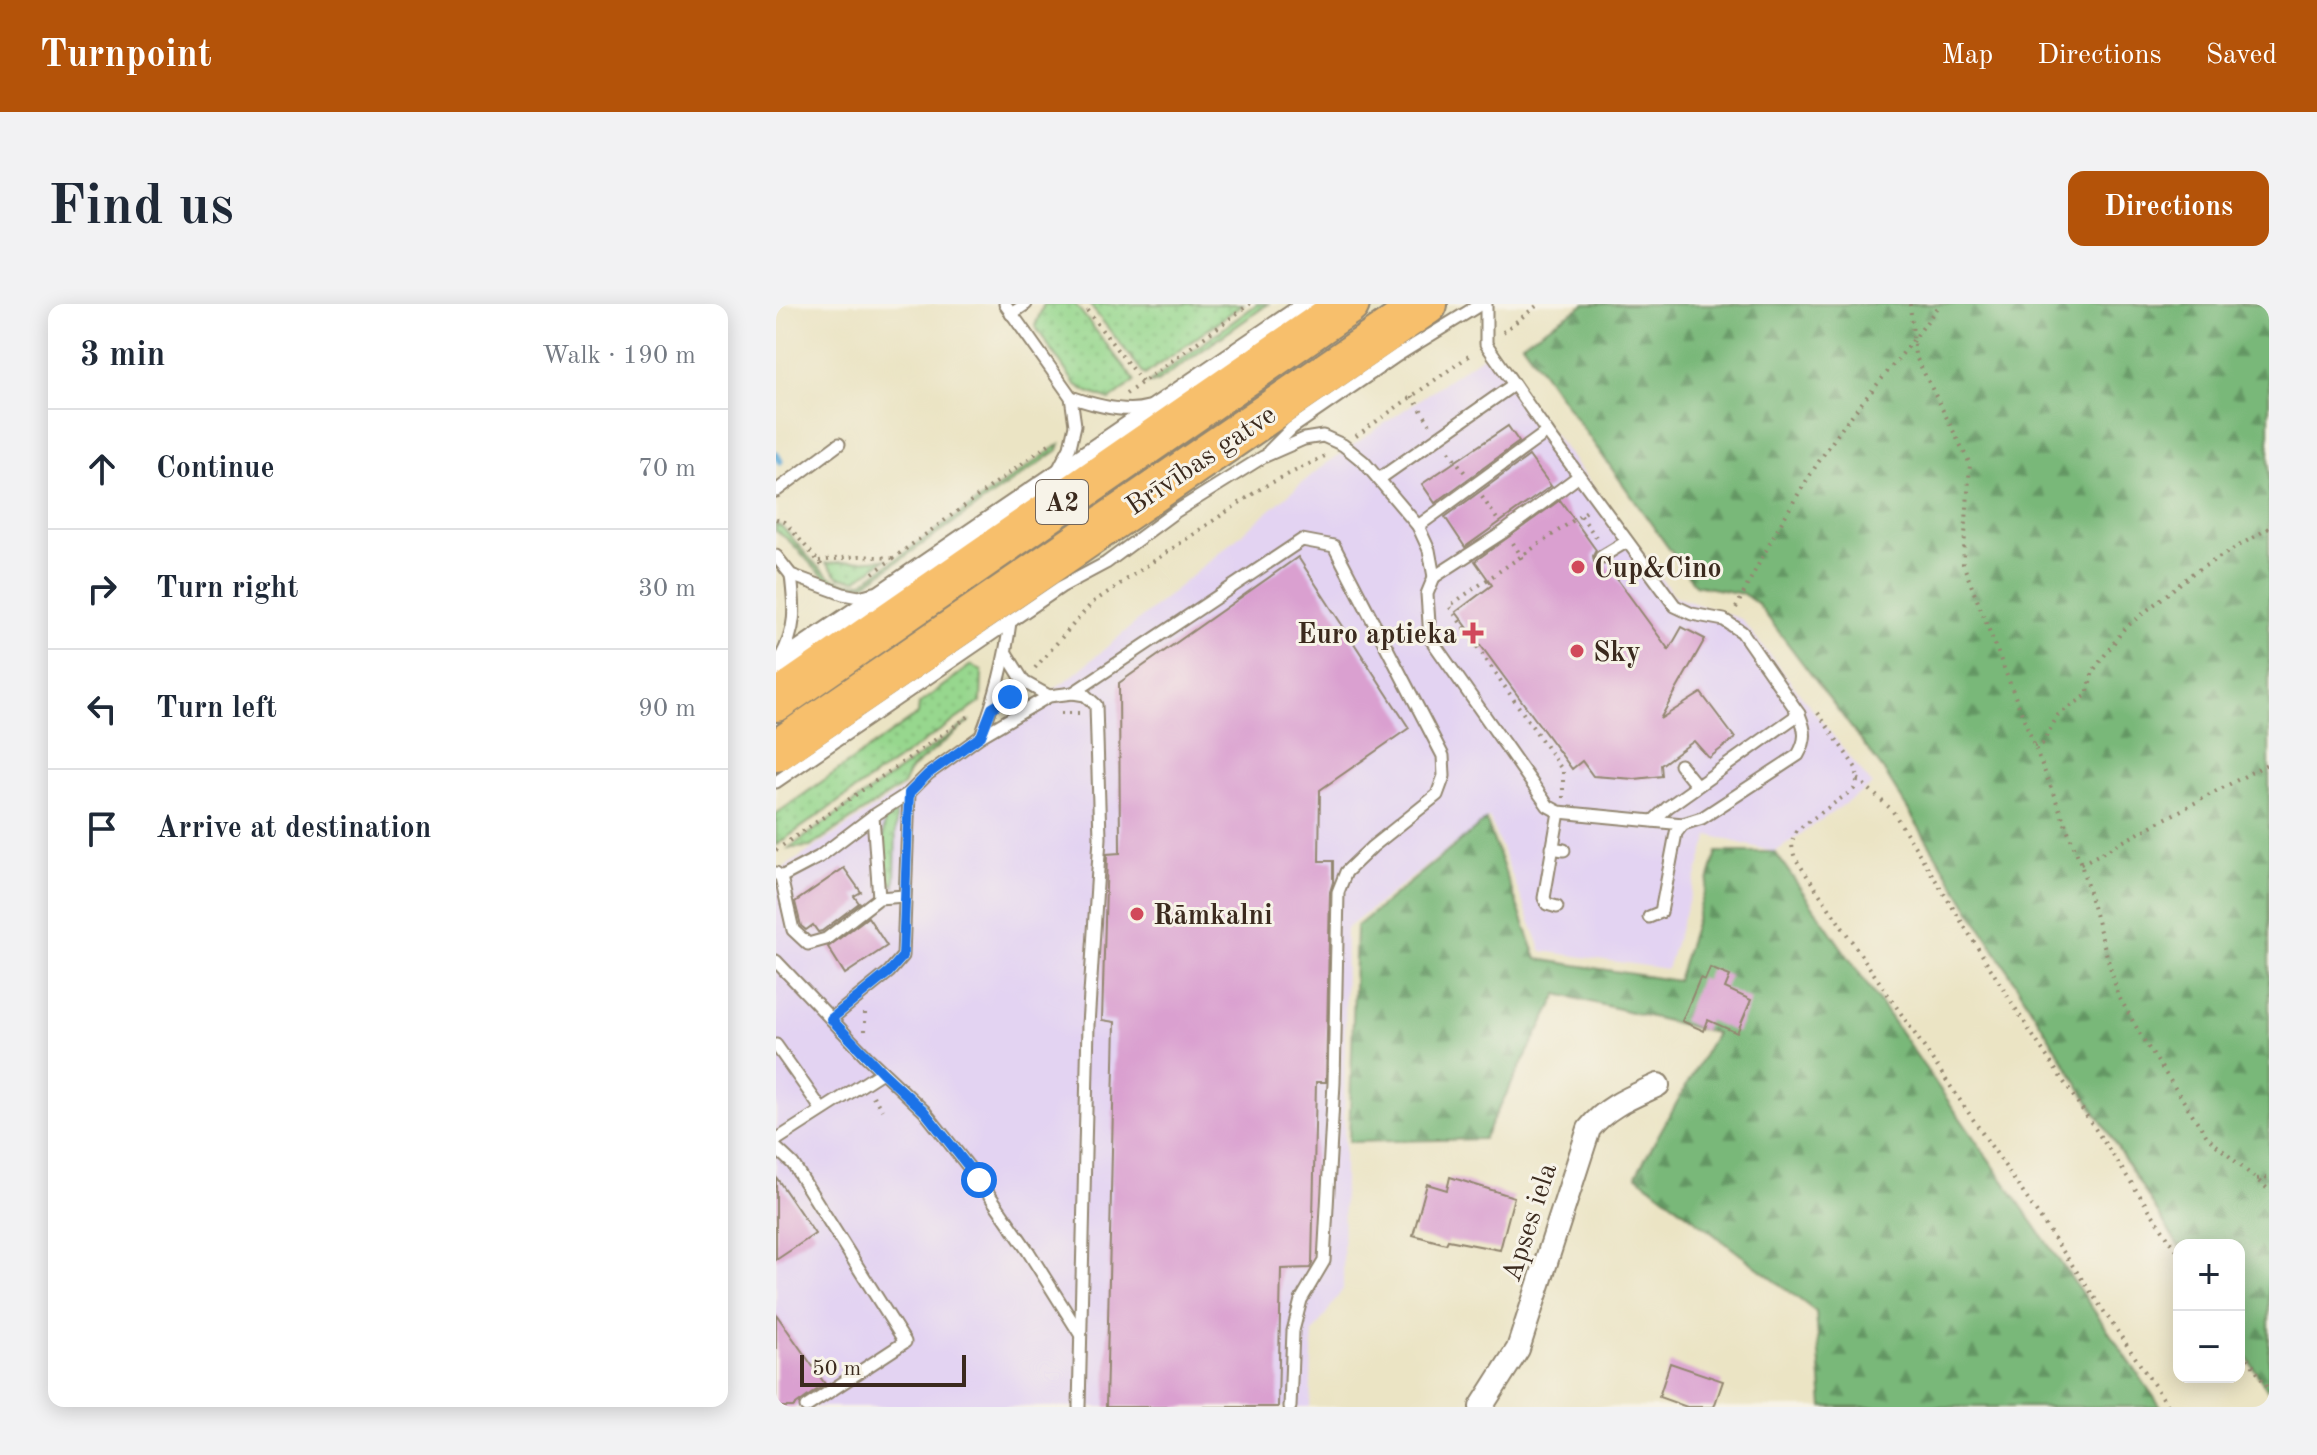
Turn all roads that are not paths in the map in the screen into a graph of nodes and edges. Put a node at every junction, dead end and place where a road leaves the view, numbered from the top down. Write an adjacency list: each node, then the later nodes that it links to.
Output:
1 (1026, 304): 6 (lane)
2 (1311, 304): 9 (street)
3 (1349, 304): 29 (highway, Brīvības gatve / A2)
4 (1427, 304): 32 (highway, Brīvības gatve / A2)
5 (1484, 304): 7 (lane); 12 (lane)
6 (1008, 309): 8 (lane)
7 (1513, 385): 10 (lane); 15 (lane)
8 (1071, 397): 9 (lane); 14 (lane)
9 (1171, 400): 14 (street)
10 (1547, 432): 13 (lane); 17 (lane)
11 (839, 444): 16 (lane)
12 (1263, 457): 15 (lane); 24 (lane)
13 (1579, 476): 18 (lane); 22 (lane)
14 (1053, 478): 23 (street)
15 (1379, 479): 17 (lane)
16 (776, 491)
17 (1418, 526): 22 (lane)
18 (1626, 542): 19 (lane); 30 (lane)
19 (1605, 555)
20 (776, 556): 21 (lane)
21 (791, 575): 23 (lane); 26 (lane)
22 (1434, 577): 37 (lane)
23 (896, 586): 26 (street)
24 (1010, 622): 25 (lane); 34 (lane)
25 (1006, 653): 28 (lane); 31 (lane)
26 (776, 666)
27 (1073, 693): 28 (lane); 54 (lane); 58 (lane)
28 (1049, 696): 31 (lane)
29 (776, 701)
30 (1799, 714): 35 (lane); 40 (lane)
31 (981, 736): 36 (lane)
32 (776, 751)
33 (1680, 765): 35 (lane)
34 (776, 782)
35 (1697, 786): 39 (lane)
36 (909, 793): 38 (lane); 42 (lane)
37 (1559, 812): 39 (lane); 44 (lane)
38 (873, 816): 41 (lane); 43 (lane)
39 (1653, 821): 40 (lane)
40 (1683, 824): 45 (lane)
41 (778, 875): 43 (lane)
42 (904, 896): 43 (lane); 47 (lane)
43 (879, 898)
44 (1557, 907)
45 (1649, 917)
46 (776, 961): 47 (lane)
47 (831, 1019): 49 (lane)
48 (776, 1045): 51 (lane)
49 (882, 1072): 51 (lane); 54 (lane)
50 (1658, 1085): 55 (street, Apses iela)
51 (822, 1110): 52 (lane)
52 (776, 1140)
53 (776, 1148): 56 (lane)
54 (1080, 1335): 57 (lane)
55 (1482, 1406)
56 (806, 1407)
57 (1079, 1407)
58 (1290, 1407)

